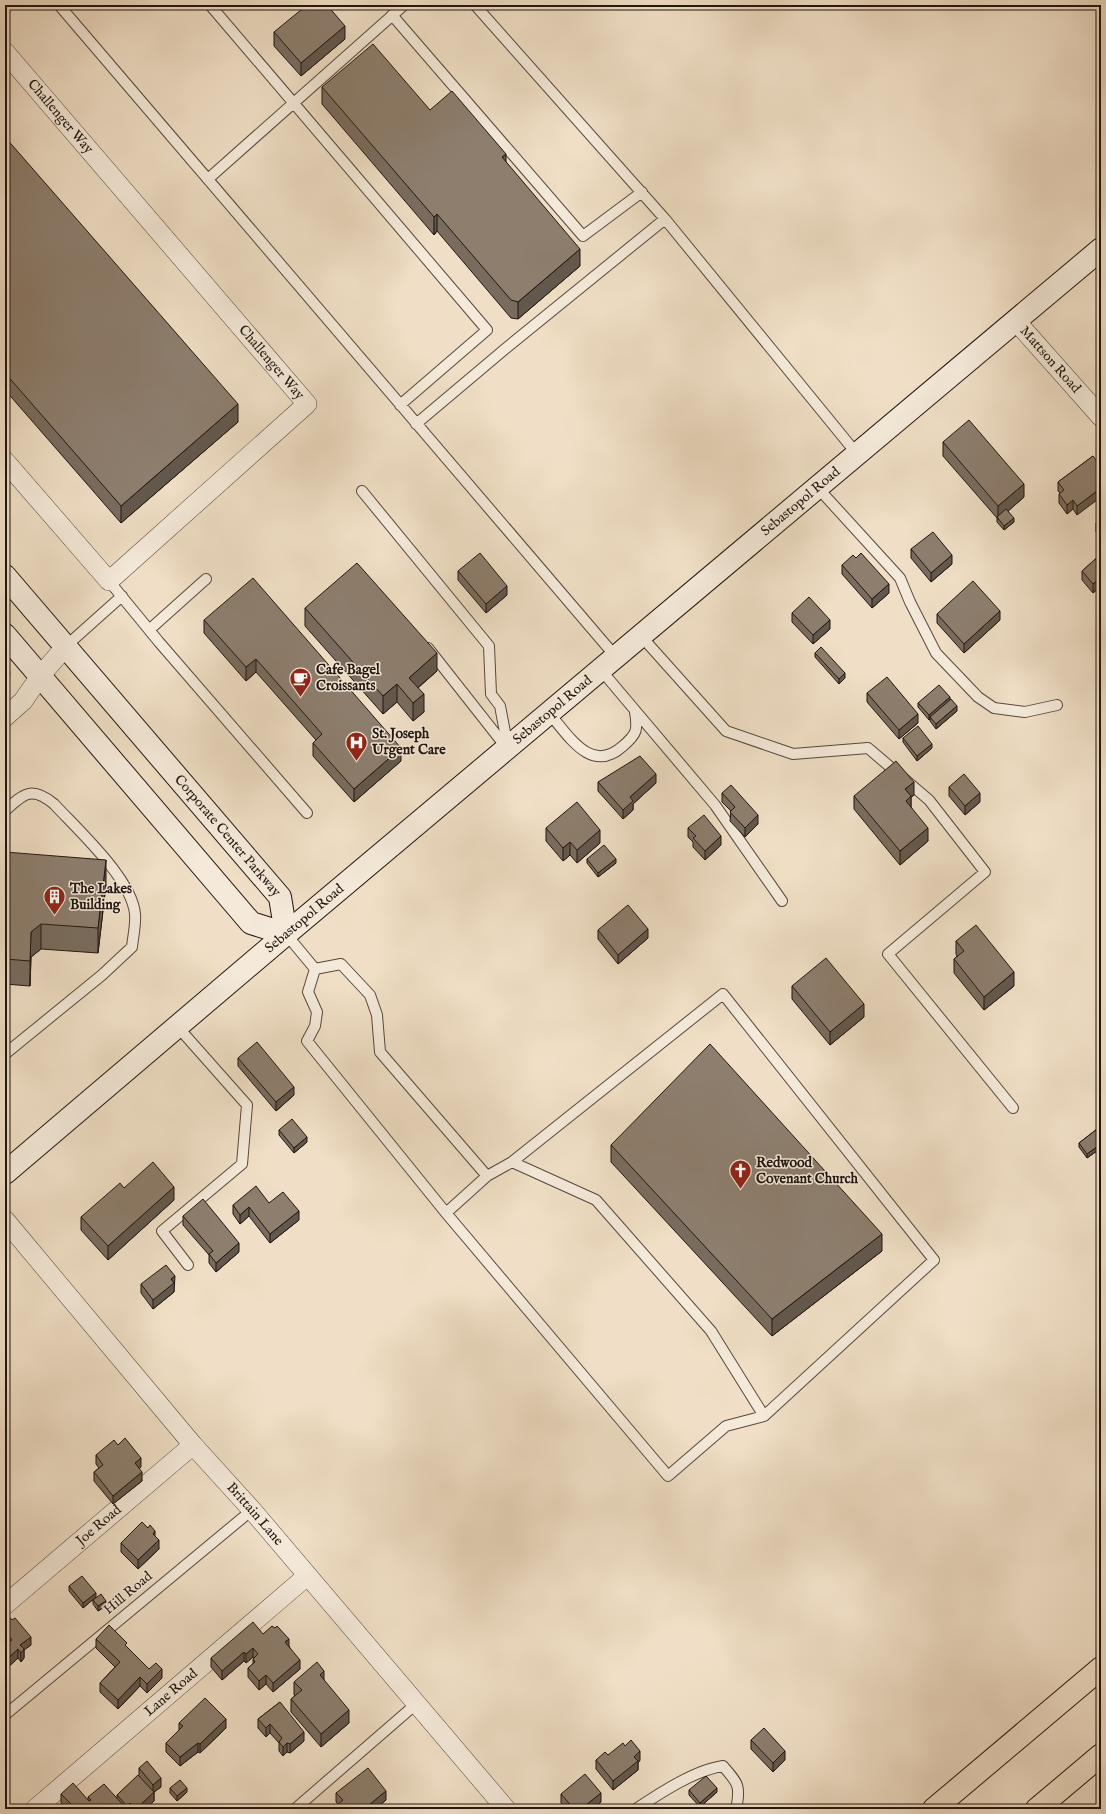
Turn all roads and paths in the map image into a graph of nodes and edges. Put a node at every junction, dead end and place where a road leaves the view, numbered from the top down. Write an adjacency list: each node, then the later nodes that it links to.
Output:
1 (59, 5): 8 (lane)
2 (210, 5): 7 (lane)
3 (404, 5): 5 (lane)
4 (475, 5): 9 (lane)
5 (392, 15): 7 (lane); 9 (lane)
6 (5, 52): 22 (street, Challenger Way)
7 (294, 104): 8 (lane); 13 (lane)
8 (208, 179): 13 (lane)
9 (642, 192): 10 (lane)
10 (665, 219): 15 (lane); 16 (lane)
11 (1101, 249): 12 (main road, Sebastopol Road)
12 (1016, 320): 14 (street, Mattson Road); 16 (main road, Sebastopol Road)
13 (400, 405): 15 (lane)
14 (1101, 417)
15 (416, 424): 29 (lane)
16 (857, 454): 18 (main road, Sebastopol Road)
17 (5, 461): 22 (street)
18 (817, 487): 26 (main road, Sebastopol Road); 31 (lane)
19 (362, 491): 35 (lane)
20 (5, 576): 28 (main road, Corporate Center Parkway)
21 (206, 579): 24 (lane)
22 (109, 581): 23 (lane)
23 (122, 596): 24 (lane); 28 (lane)
24 (149, 630): 37 (lane)
25 (5, 635): 30 (main road)
26 (640, 636): 29 (main road, Sebastopol Road); 43 (lane)
27 (421, 639): 35 (lane)
28 (66, 646): 30 (street); 39 (main road, Corporate Center Parkway)
29 (608, 663): 32 (lane); 33 (main road, Sebastopol Road)
30 (41, 676): 34 (street); 39 (main road)
31 (1057, 705)
32 (636, 712): 33 (lane); 38 (lane)
33 (549, 713): 35 (main road, Sebastopol Road)
34 (5, 717)
35 (508, 748): 39 (main road, Sebastopol Road)
36 (5, 811): 42 (lane)
37 (307, 813)
38 (782, 901)
39 (286, 934): 40 (lane); 41 (main road, Sebastopol Road)
40 (315, 969): 46 (lane); 47 (lane)
41 (177, 1026): 45 (main road, Sebastopol Road); 49 (lane)
42 (5, 1054)
43 (1013, 1108)
44 (512, 1162): 46 (lane); 50 (lane); 50 (lane)
45 (5, 1173)
46 (487, 1176): 47 (lane)
47 (446, 1213): 50 (lane)
48 (5, 1220): 51 (street, Brittain Lane)
49 (188, 1265)
50 (764, 1416)
51 (193, 1445): 52 (street, Brittain Lane); 54 (street, Joe Road)
52 (252, 1510): 53 (street, Brittain Lane); 57 (lane, Hill Road)
53 (307, 1576): 56 (street, Brittain Lane); 59 (street, Lane Road)
54 (5, 1605)
55 (1101, 1668): 64 (highway)
56 (416, 1704): 60 (lane); 61 (street, Brittain Lane)
57 (5, 1715)
58 (1101, 1755): 65 (highway)
59 (35, 1809)
60 (295, 1809)
61 (506, 1809)
62 (636, 1809): 63 (lane)
63 (736, 1809)
64 (934, 1809)
65 (1037, 1809)

